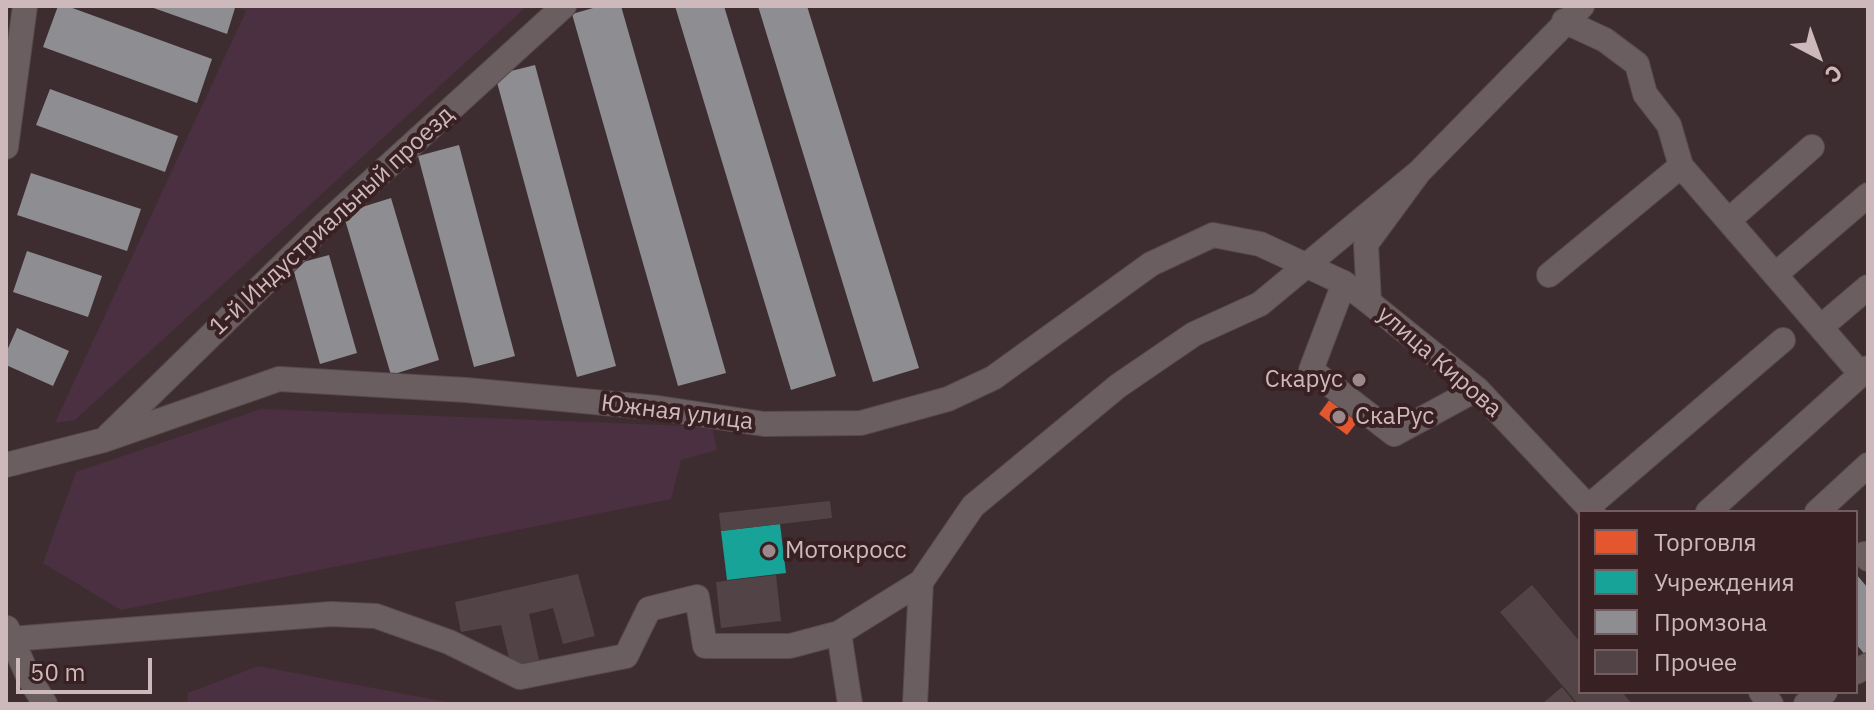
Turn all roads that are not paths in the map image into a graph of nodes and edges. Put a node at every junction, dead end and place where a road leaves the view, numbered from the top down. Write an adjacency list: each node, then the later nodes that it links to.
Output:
1 (25, 6): 4 (street)
2 (564, 6): 20 (street, 1-й Индустриальный проезд)
3 (1573, 14): 6 (street); 7 (street)
4 (6, 147)
5 (1812, 147): 9 (street)
6 (1681, 166): 9 (street); 12 (street)
7 (1419, 172): 10 (street); 15 (street)
8 (1868, 195): 11 (street)
9 (1729, 220): 11 (street)
10 (1305, 266): 13 (street, улица Кирова); 20 (street, Южная улица); 26 (street)
11 (1776, 274): 16 (street)
12 (1549, 275)
13 (1344, 283): 15 (street, улица Кирова); 19 (street)
14 (1868, 287): 16 (street)
15 (1369, 302): 19 (street, улица Кирова)
16 (1821, 327): 18 (street)
17 (1783, 340): 23 (street)
18 (1864, 371): 24 (street)
19 (1477, 389): 23 (street, улица Кирова)
20 (104, 440): 21 (street, Южная улица)
21 (6, 465)
22 (1868, 465): 25 (street)
23 (1590, 510)
24 (1710, 510)
25 (1819, 510)
26 (921, 582): 28 (street); 31 (street)
27 (8, 631): 28 (street); 29 (street)
28 (839, 633): 30 (street)
29 (45, 704)
30 (850, 704)
31 (915, 704)

